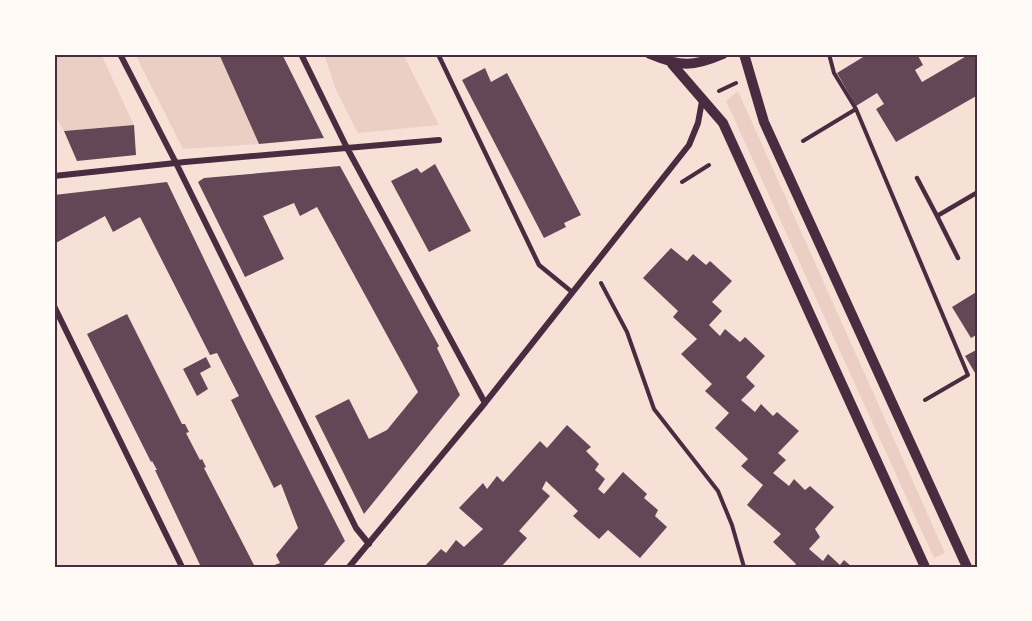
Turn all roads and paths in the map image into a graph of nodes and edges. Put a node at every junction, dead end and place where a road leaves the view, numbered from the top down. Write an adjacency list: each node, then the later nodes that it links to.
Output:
1 (120, 54): 16 (street)
2 (301, 54): 15 (street)
3 (438, 54): 25 (lane)
4 (650, 54): 8 (street)
5 (723, 54): 8 (street)
6 (744, 54): 34 (street)
7 (829, 54): 12 (path)
8 (672, 63): 11 (street)
9 (736, 82): 10 (path)
10 (718, 91)
11 (702, 101): 25 (street); 33 (street)
12 (856, 110): 14 (path); 27 (path)
13 (440, 140): 15 (street)
14 (803, 141)
15 (347, 148): 16 (street); 28 (street)
16 (176, 163): 18 (street); 29 (street)
17 (709, 165): 20 (path)
18 (54, 176)
19 (917, 178): 22 (lane)
20 (677, 187)
21 (978, 192): 22 (lane)
22 (937, 216): 23 (lane)
23 (958, 258)
24 (601, 283): 32 (path)
25 (572, 292): 28 (street)
26 (54, 306): 30 (street)
27 (925, 400)
28 (485, 403): 29 (street)
29 (369, 544): 31 (street)
30 (182, 567)
31 (349, 567)
32 (744, 567)
33 (926, 567)
34 (967, 567)

